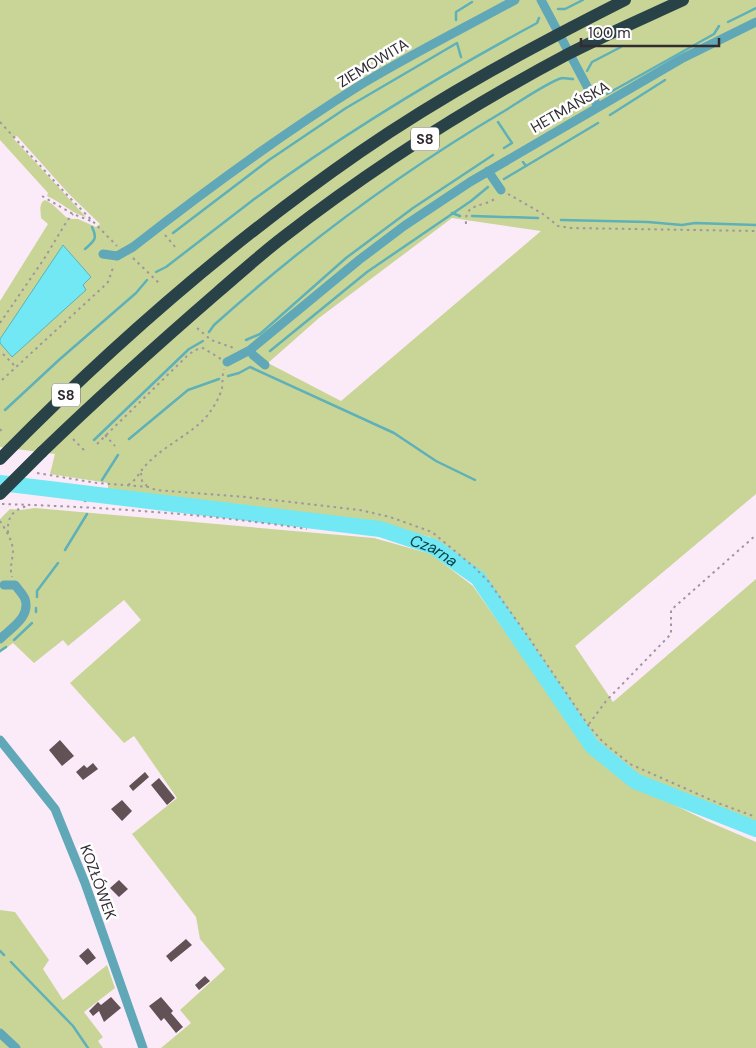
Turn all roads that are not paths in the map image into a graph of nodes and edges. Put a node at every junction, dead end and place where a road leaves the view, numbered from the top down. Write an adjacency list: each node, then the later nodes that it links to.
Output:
1 (515, 0): 11 (street, ZIEMOWITA)
2 (541, 0): 6 (street)
3 (624, 0): 6 (highway, S8)
4 (683, 0): 7 (highway, S8)
5 (756, 22): 8 (street, HETMAŃSKA)
6 (559, 33): 7 (street); 15 (highway, S8)
7 (570, 54): 8 (street); 16 (highway, S8, bridge)
8 (598, 107): 9 (street, HETMAŃSKA)
9 (488, 172): 10 (street); 12 (street, HETMAŃSKA)
10 (501, 190)
11 (103, 254)
12 (250, 350): 13 (street, HETMAŃSKA); 14 (street)
13 (227, 362)
14 (265, 365)
15 (0, 459)
16 (0, 494)
17 (4, 585): 18 (street)
18 (0, 639)
19 (0, 740): 22 (street, KOZŁÓWEK)
20 (0, 1034): 21 (street)
21 (16, 1048)
22 (144, 1048)

